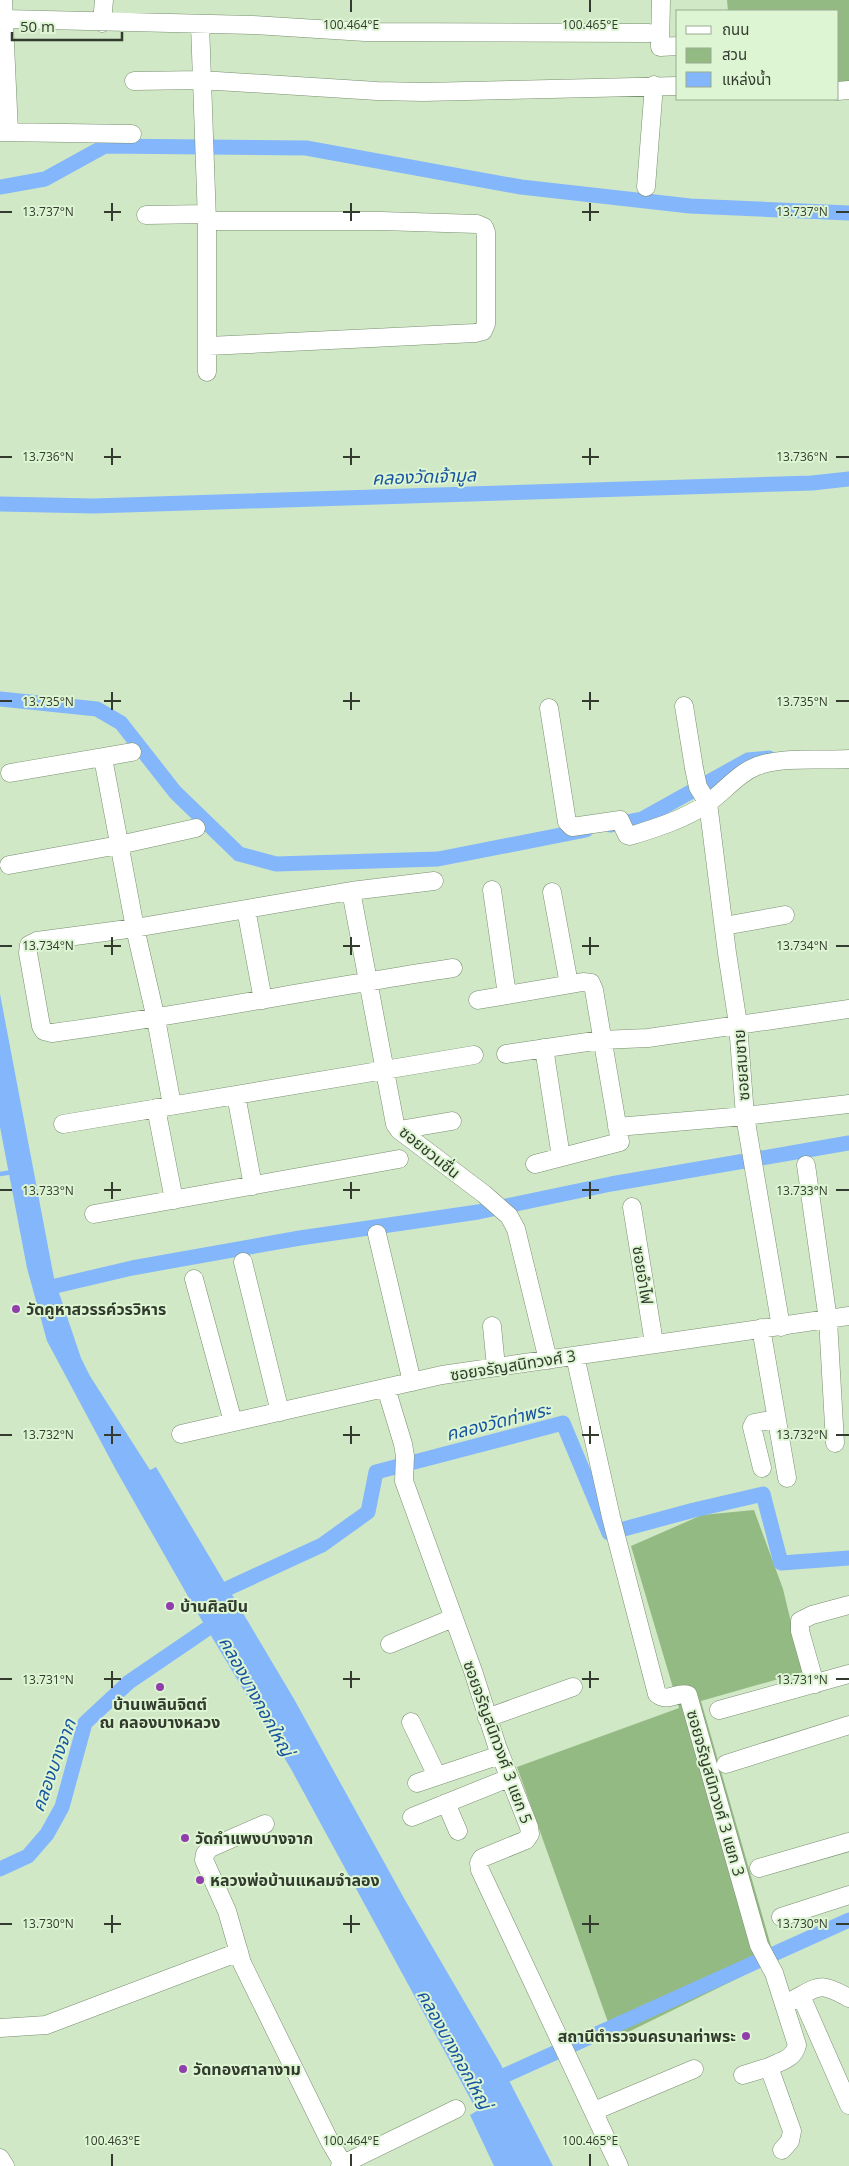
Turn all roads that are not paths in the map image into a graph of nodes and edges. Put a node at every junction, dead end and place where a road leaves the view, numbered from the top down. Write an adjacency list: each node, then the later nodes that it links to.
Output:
1 (3, 0): 6 (street)
2 (104, 0): 4 (street)
3 (661, 0): 8 (street)
4 (102, 23): 5 (street); 6 (street)
5 (200, 24): 7 (street); 9 (street)
6 (4, 26): 13 (street)
7 (648, 33)
8 (676, 46)
9 (202, 80): 10 (street); 11 (street); 17 (street)
10 (134, 81)
11 (654, 85): 12 (street); 15 (street)
12 (676, 86)
13 (4, 132): 14 (street)
14 (132, 134)
15 (646, 187)
16 (146, 215): 17 (street)
17 (207, 218): 18 (street); 18 (street)
18 (208, 346): 19 (street)
19 (208, 372)
20 (684, 706): 26 (street, ซอยสมชาย)
21 (549, 708): 26 (street)
22 (132, 752): 23 (street)
23 (103, 758): 25 (street); 28 (street)
24 (849, 759): 26 (street)
25 (10, 773)
26 (704, 796): 36 (street, ซอยสมชาย)
27 (196, 828): 28 (street)
28 (119, 845): 29 (street); 37 (street)
29 (9, 864)
30 (434, 881): 32 (street)
31 (492, 890): 41 (street)
32 (351, 891): 34 (street); 39 (street, ซอยชวนชื่น)
33 (552, 892): 40 (street)
34 (246, 909): 37 (street); 42 (street)
35 (785, 915): 36 (street)
36 (724, 926): 46 (street, ซอยสมชาย)
37 (135, 928): 45 (street); 45 (street)
38 (452, 968): 39 (street)
39 (368, 981): 42 (street); 51 (street, ซอยชวนชื่น)
40 (569, 984): 41 (street); 47 (street)
41 (507, 995): 43 (street)
42 (263, 1000): 45 (street)
43 (478, 1000)
44 (849, 1009): 46 (street)
45 (156, 1019): 54 (street)
46 (738, 1024): 47 (street); 55 (street, ซอยสมชาย)
47 (602, 1040): 48 (street); 58 (street)
48 (544, 1048): 49 (street); 60 (street)
49 (506, 1054)
50 (474, 1055): 51 (street)
51 (385, 1070): 52 (street); 59 (street, ซอยชวนชื่น)
52 (236, 1095): 54 (street); 64 (street)
53 (849, 1104): 55 (street)
54 (164, 1107): 57 (street); 65 (street)
55 (745, 1116): 58 (street); 74 (street, ซอยสมชาย)
56 (452, 1121): 59 (street)
57 (63, 1124)
58 (617, 1128): 60 (street)
59 (399, 1130): 78 (street, ซอยชวนชื่น)
60 (561, 1157): 62 (street)
61 (399, 1160): 64 (street)
62 (535, 1164)
63 (806, 1165): 72 (street)
64 (253, 1186): 65 (street)
65 (174, 1200): 67 (street)
66 (632, 1207): 76 (street, ซอยอำไฟ)
67 (94, 1214)
68 (377, 1234): 80 (street)
69 (243, 1262): 82 (street)
70 (194, 1279): 84 (street)
71 (849, 1316): 72 (street, ซอยจรัญสนิทวงศ์ 3)
72 (828, 1320): 74 (street, ซอยจรัญสนิทวงศ์ 3); 86 (street)
73 (492, 1326): 79 (street)
74 (781, 1327): 75 (street, ซอยจรัญสนิทวงศ์ 3)
75 (761, 1328): 76 (street, ซอยจรัญสนิทวงศ์ 3); 83 (street)
76 (654, 1343): 77 (street, ซอยจรัญสนิทวงศ์ 3)
77 (575, 1356): 78 (street, ซอยจรัญสนิทวงศ์ 3); 115 (street, ซอยจรัญสนิทวงศ์ 3 แยก 3)
78 (548, 1360): 79 (street, ซอยจรัญสนิทวงศ์ 3)
79 (496, 1367): 80 (street, ซอยจรัญสนิทวงศ์ 3)
80 (412, 1382): 81 (street, ซอยจรัญสนิทวงศ์ 3)
81 (386, 1388): 82 (street, ซอยจรัญสนิทวงศ์ 3); 90 (street, ซอยจรัญสนิทวงศ์ 3 แยก 5)
82 (280, 1412): 84 (street, ซอยจรัญสนิทวงศ์ 3)
83 (776, 1419): 87 (street); 88 (street)
84 (233, 1422): 85 (street, ซอยจรัญสนิทวงศ์ 3)
85 (181, 1434)
86 (835, 1443)
87 (762, 1468)
88 (786, 1478)
89 (849, 1605): 93 (street)
90 (452, 1618): 91 (street); 96 (street, ซอยจรัญสนิทวงศ์ 3 แยก 5)
91 (390, 1644)
92 (849, 1674): 93 (street)
93 (815, 1684): 95 (street)
94 (573, 1687): 96 (street)
95 (719, 1710)
96 (487, 1718): 99 (street, ซอยจรัญสนิทวงศ์ 3 แยก 5)
97 (411, 1722): 101 (street)
98 (849, 1725): 100 (street)
99 (500, 1755): 101 (street); 102 (street, ซอยจรัญสนิทวงศ์ 3 แยก 5)
100 (726, 1764)
101 (437, 1776): 103 (street)
102 (509, 1778): 104 (street); 122 (street, ซอยจรัญสนิทวงศ์ 3 แยก 5)
103 (417, 1783)
104 (446, 1803): 105 (street); 107 (street)
105 (412, 1817)
106 (265, 1824): 112 (street)
107 (458, 1831)
108 (849, 1842): 109 (street)
109 (759, 1868)
110 (849, 1896): 111 (street)
111 (780, 1917)
112 (239, 1952): 116 (street); 125 (street)
113 (801, 1996): 114 (street); 115 (street); 120 (street)
114 (849, 1998)
115 (784, 2005): 117 (street, ซอยจรัญสนิทวงศ์ 3 แยก 3)
116 (0, 2028)
117 (769, 2066): 119 (street); 123 (street)
118 (694, 2070): 122 (street)
119 (742, 2075)
120 (849, 2105)
121 (456, 2109): 125 (street)
122 (594, 2111): 127 (street, ซอยจรัญสนิทวงศ์ 3 แยก 5)
123 (782, 2150)
124 (0, 2158): 126 (street)
125 (342, 2165)
126 (5, 2166)
127 (620, 2166)

